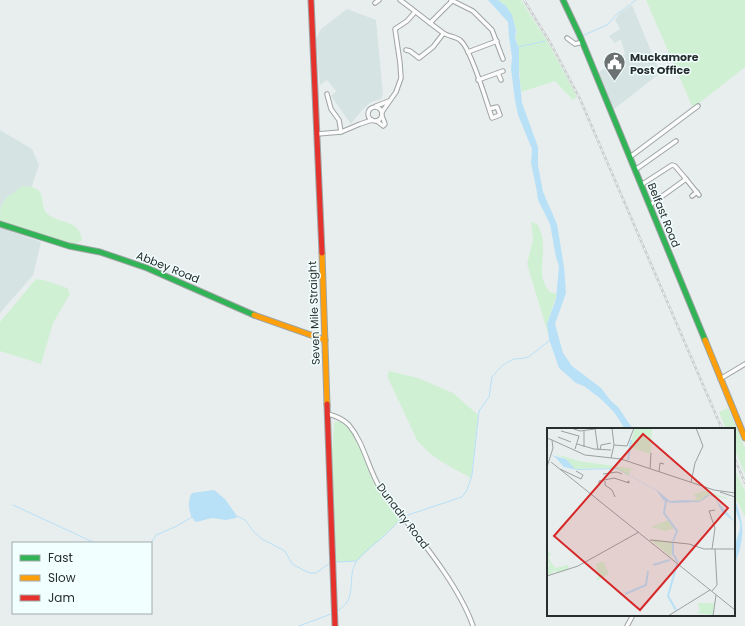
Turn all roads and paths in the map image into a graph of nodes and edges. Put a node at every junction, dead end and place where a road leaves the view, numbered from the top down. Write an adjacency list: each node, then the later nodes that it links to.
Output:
1 (312, 0): 28 (main road, Seven Mile Straight)
2 (400, 0): 5 (street)
3 (451, 0): 6 (street); 9 (street)
4 (563, 0): 10 (main road, Belfast Road)
5 (415, 12): 6 (street); 19 (street)
6 (430, 23): 7 (street)
7 (443, 34): 11 (street); 12 (street)
8 (567, 38): 10 (street)
9 (497, 41): 12 (street); 13 (street)
10 (582, 42): 30 (main road, Belfast Road)
11 (406, 50)
12 (468, 52): 16 (street)
13 (503, 59)
14 (503, 71): 15 (street)
15 (498, 73): 16 (street); 17 (street)
16 (478, 80): 22 (street)
17 (501, 80)
18 (327, 94): 27 (street)
19 (391, 99): 20 (street); 24 (street)
20 (376, 106): 23 (street); 24 (street)
21 (698, 106): 30 (street)
22 (489, 110)
23 (368, 112): 25 (street); 26 (street)
24 (382, 114): 25 (street); 25 (street)
25 (375, 121): 26 (street)
26 (360, 124): 27 (street)
27 (341, 132): 28 (street)
28 (317, 134): 37 (main road, Seven Mile Straight)
29 (676, 141): 31 (street)
30 (630, 158): 31 (main road, Belfast Road)
31 (635, 170): 33 (main road, Belfast Road)
32 (686, 179): 33 (street); 34 (street); 35 (street)
33 (641, 185): 35 (main road, Belfast Road)
34 (692, 196)
35 (650, 206): 39 (main road, Belfast Road)
36 (0, 224): 37 (main road, Abbey Road)
37 (325, 340): 40 (main road, Seven Mile Straight)
38 (745, 364): 39 (street)
39 (720, 379): 41 (main road, Belfast Road)
40 (328, 414): 43 (main road, Seven Mile Straight); 44 (street, Dunadry Road)
41 (745, 438)
42 (632, 616): 45 (street)
43 (335, 626)
44 (473, 626)
45 (627, 626)

